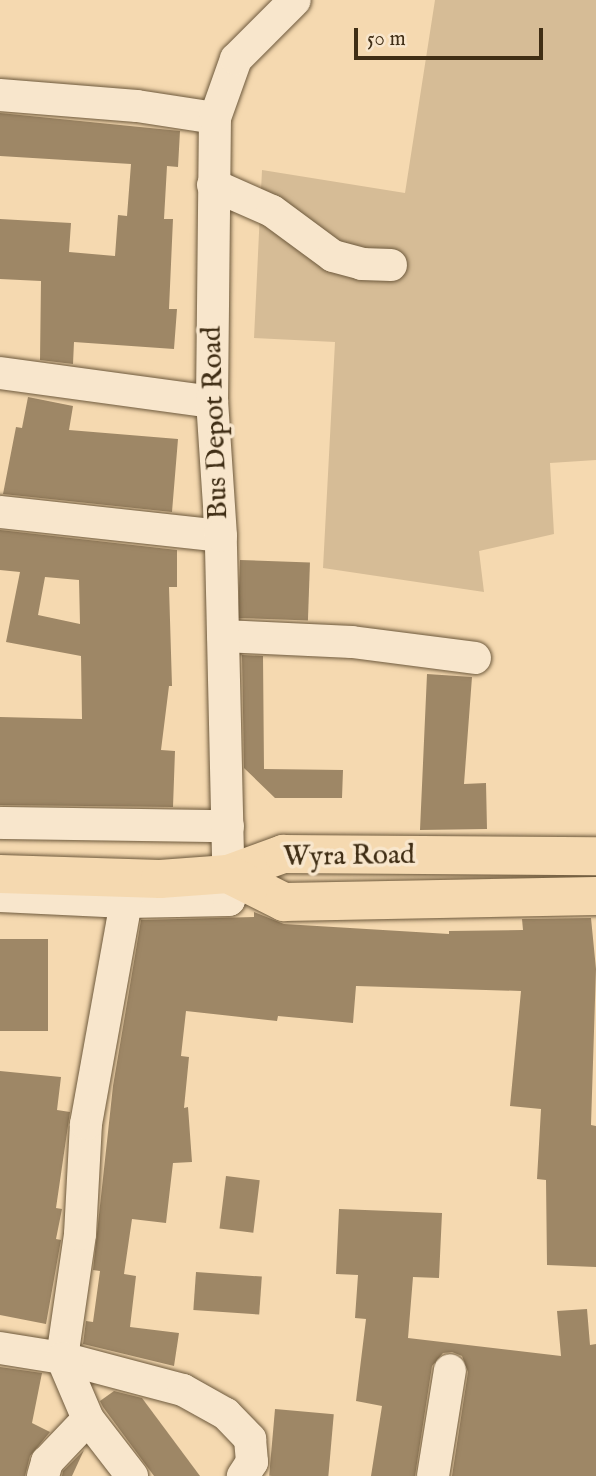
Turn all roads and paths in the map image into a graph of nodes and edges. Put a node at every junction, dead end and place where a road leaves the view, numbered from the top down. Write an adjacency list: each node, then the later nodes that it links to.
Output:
1 (295, 0): 3 (street, Bus Depot Road)
2 (0, 95): 3 (street)
3 (215, 118): 4 (street, Bus Depot Road)
4 (213, 185): 5 (street); 7 (street, Bus Depot Road)
5 (391, 265)
6 (0, 373): 7 (street)
7 (212, 402): 9 (street, Bus Depot Road)
8 (0, 512): 9 (street)
9 (221, 536): 10 (street, Bus Depot Road)
10 (223, 636): 11 (street); 13 (street, Bus Depot Road)
11 (475, 658)
12 (0, 823): 13 (street)
13 (228, 826): 16 (street, Bus Depot Road)
14 (596, 856): 16 (main road, Wyra Road)
15 (0, 874): 16 (main road)
16 (228, 874): 18 (main road, Wyra Road); 19 (street, Bus Depot Road)
17 (0, 896): 19 (street)
18 (596, 896)
19 (126, 902): 21 (street)
20 (0, 1348): 21 (street)
21 (62, 1358): 23 (street); 26 (street)
22 (450, 1370): 27 (street)
23 (88, 1419): 24 (street); 25 (street)
24 (43, 1476)
25 (132, 1476)
26 (243, 1476)
27 (433, 1476)

